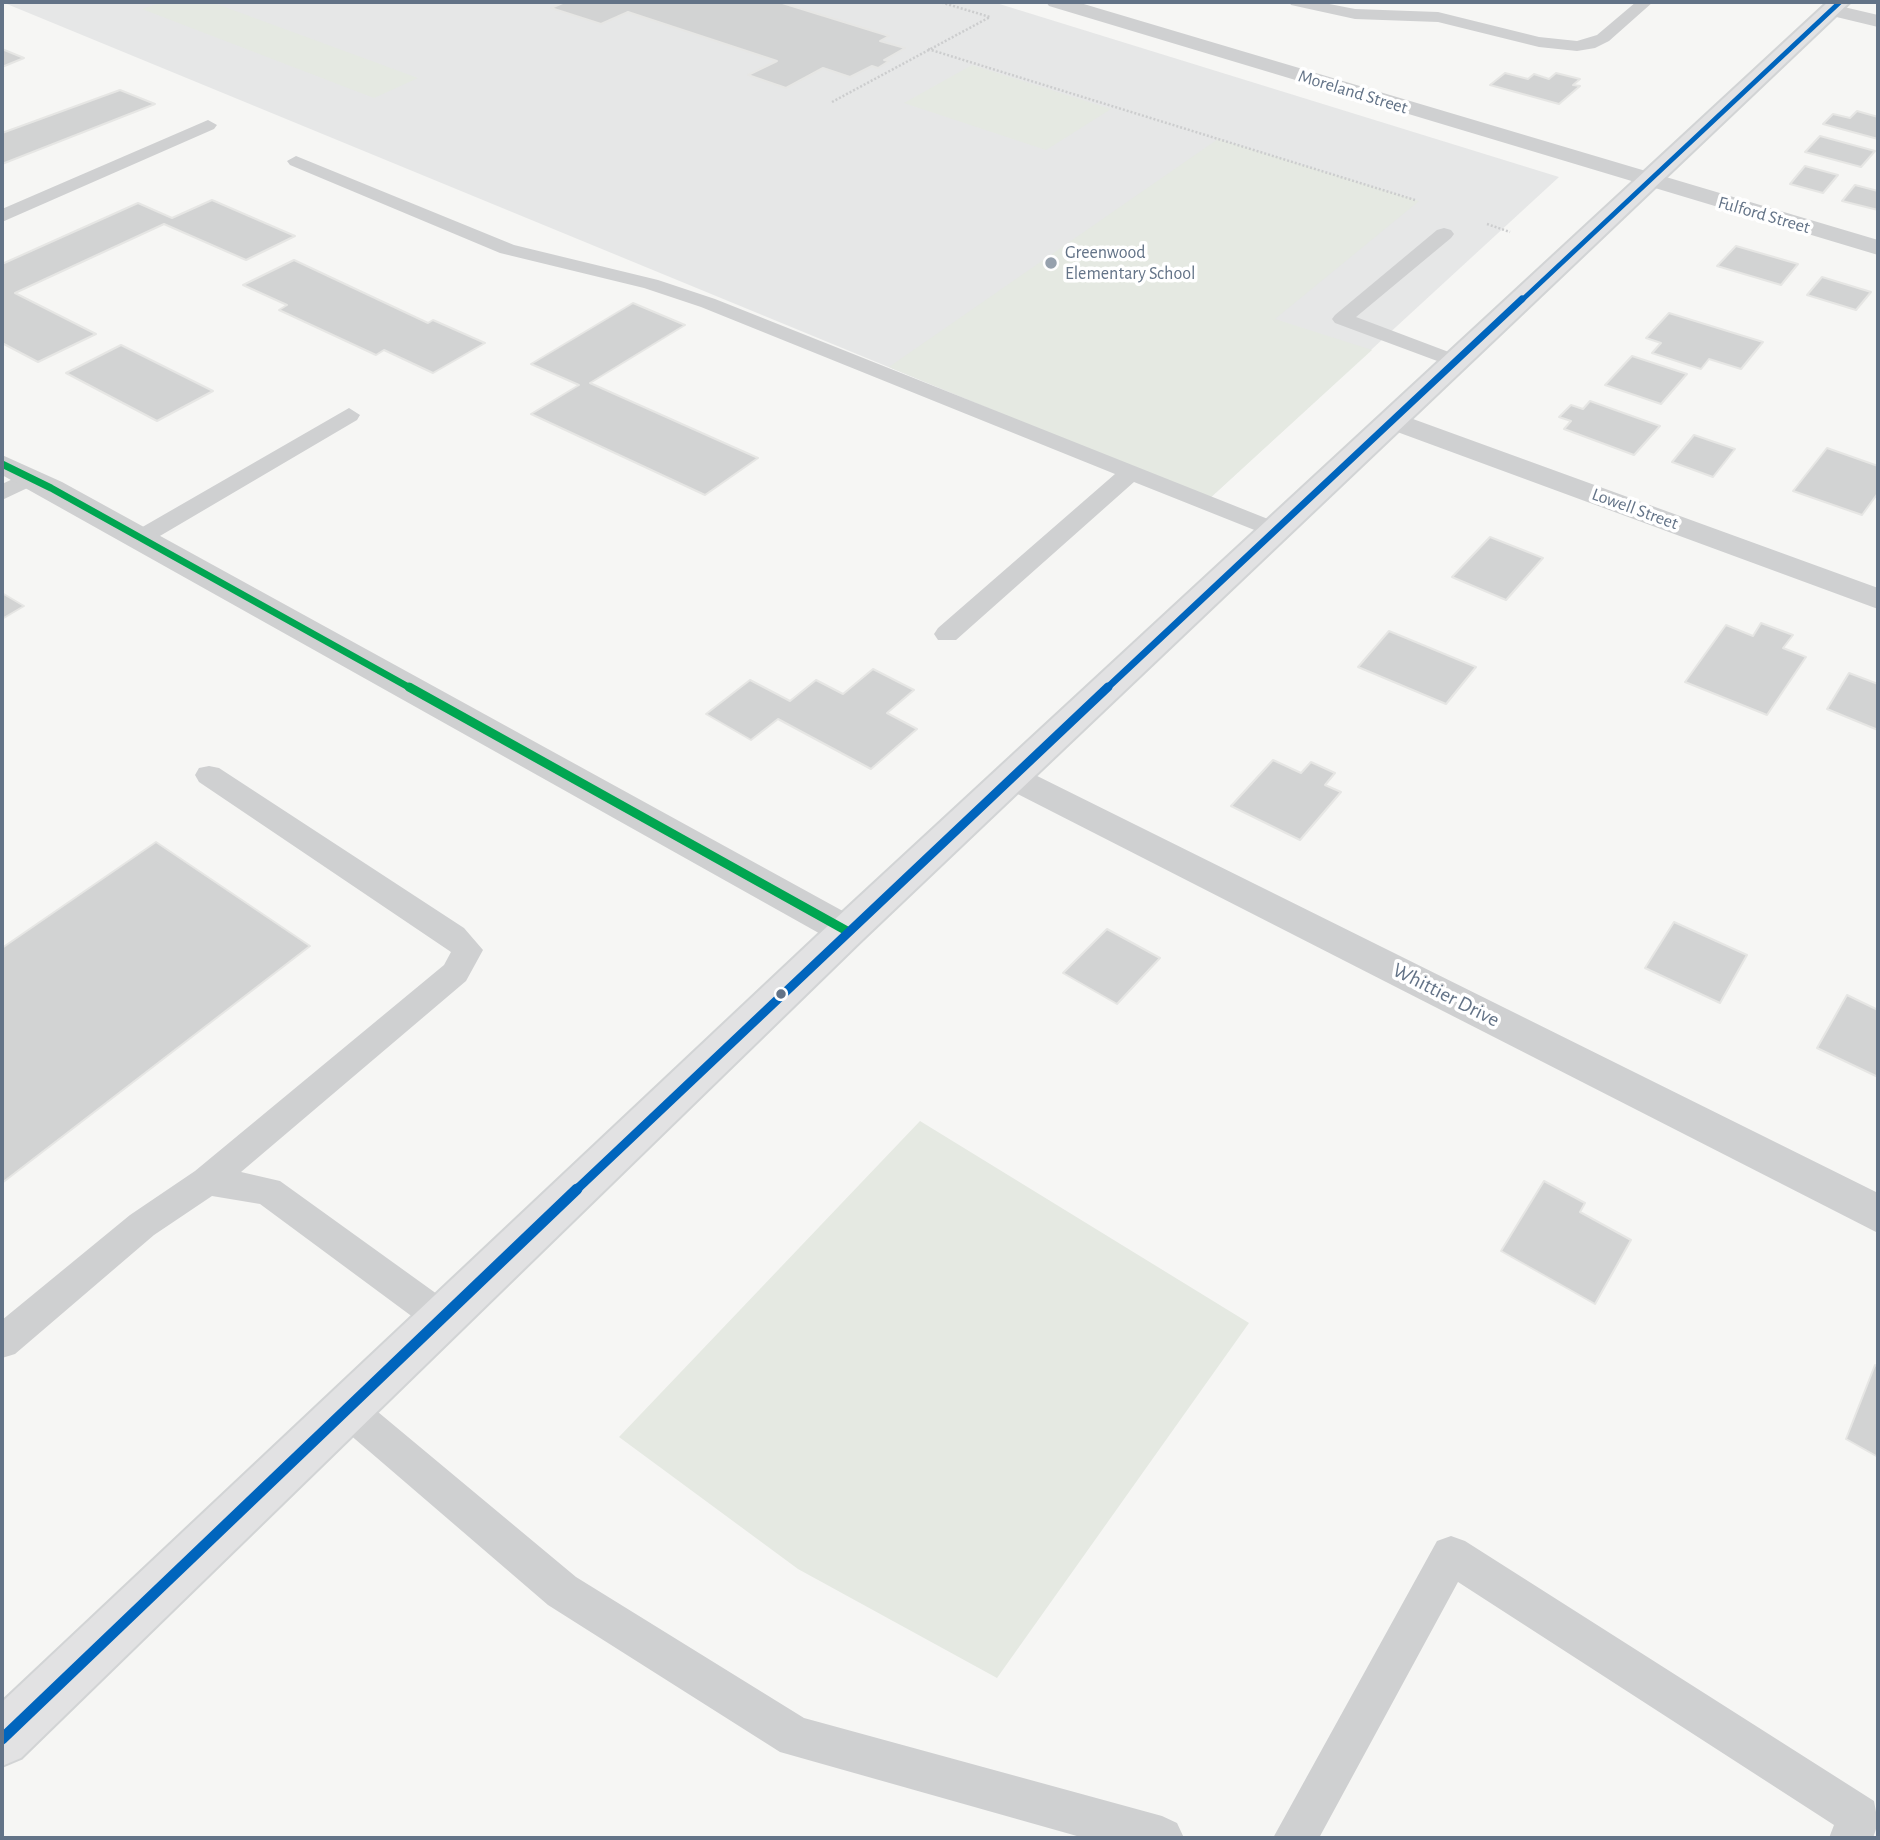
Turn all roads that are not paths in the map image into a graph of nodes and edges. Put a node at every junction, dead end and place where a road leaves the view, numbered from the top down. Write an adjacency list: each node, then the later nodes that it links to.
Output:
1 (1056, 2): 8 (street, Moreland Street)
2 (1297, 2): 3 (lane)
3 (1645, 2)
4 (1836, 6): 5 (street); 8 (street)
5 (1878, 21)
6 (208, 125): 9 (lane)
7 (296, 161): 15 (lane)
8 (1650, 182): 11 (street, Fulford Street); 12 (street)
9 (2, 215)
10 (1444, 234): 12 (lane)
11 (1878, 248)
12 (1455, 362): 14 (street)
13 (349, 415): 18 (lane)
14 (1391, 420): 17 (street); 19 (street, Lowell Street)
15 (1130, 473): 17 (lane); 20 (lane)
16 (11, 478): 18 (street)
17 (1275, 530): 22 (street)
18 (140, 538): 23 (street)
19 (1878, 599)
20 (947, 634)
21 (209, 775): 24 (lane)
22 (1013, 776): 23 (street); 25 (street, Whittier Drive)
23 (848, 931): 26 (street)
24 (207, 1181): 26 (lane); 27 (lane)
25 (1878, 1214)
26 (442, 1318): 28 (street)
27 (2, 1342)
28 (346, 1409): 29 (street); 30 (lane)
29 (2, 1739)
30 (1162, 1838)
31 (1294, 1838): 32 (lane)
32 (1851, 1838)

